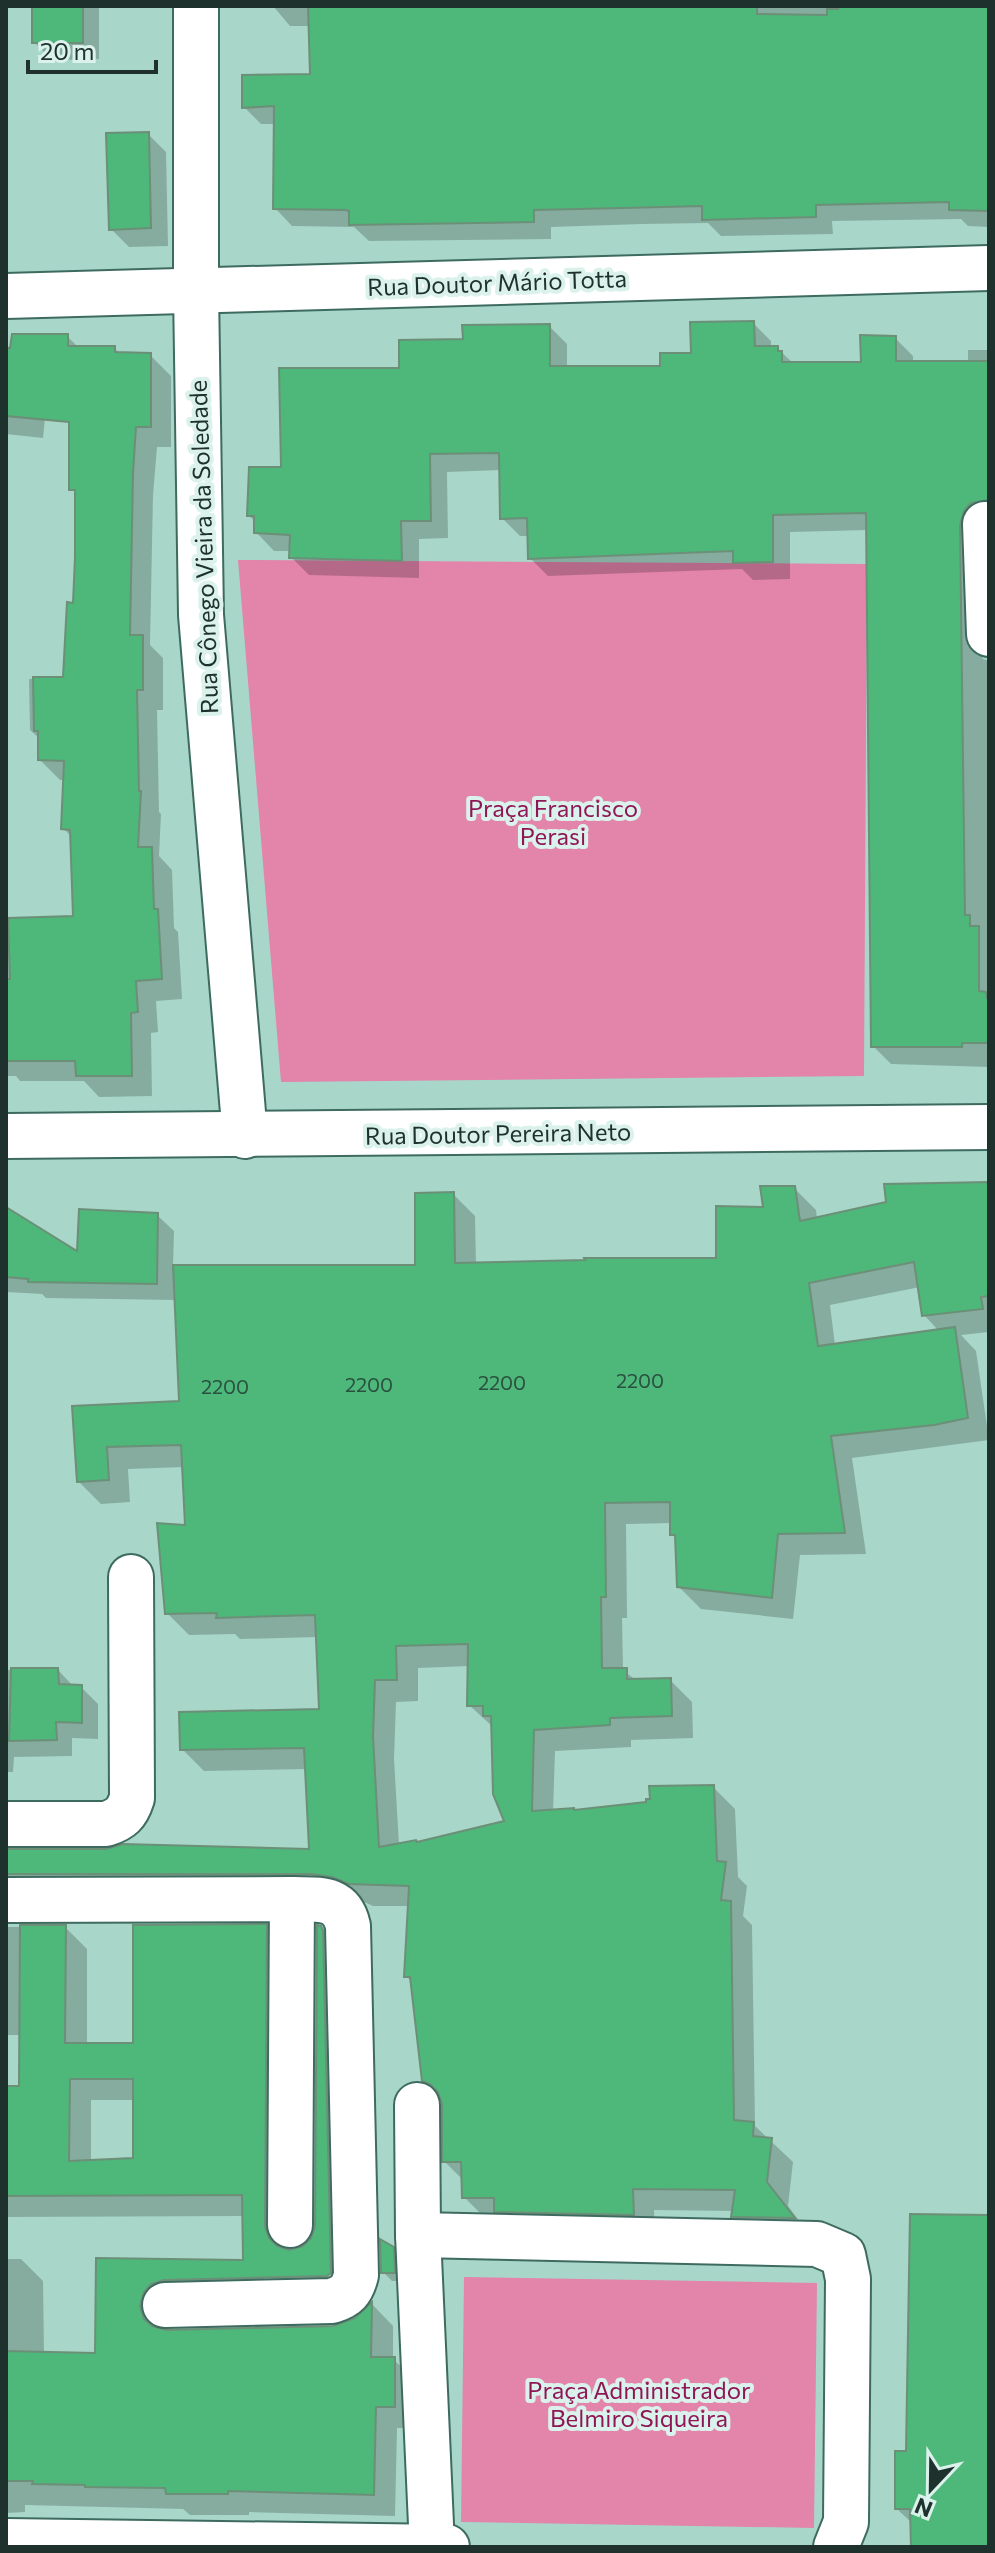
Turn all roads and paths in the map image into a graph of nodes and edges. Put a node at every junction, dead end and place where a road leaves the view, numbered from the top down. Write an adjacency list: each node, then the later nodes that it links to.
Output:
1 (196, 6): 3 (street, Rua Cônego Vieira da Soledade)
2 (989, 268): 3 (street, Rua Doutor Mário Totta)
3 (196, 291): 4 (street, Rua Doutor Mário Totta); 9 (street, Rua Cônego Vieira da Soledade)
4 (6, 296)
5 (985, 524): 6 (street)
6 (989, 634)
7 (989, 1127): 9 (street, Rua Doutor Pereira Neto)
8 (6, 1136): 9 (street, Rua Doutor Pereira Neto)
9 (245, 1136)
10 (131, 1577): 11 (street)
11 (6, 1824)
12 (292, 1899): 13 (street); 15 (street); 17 (street)
13 (6, 1900)
14 (417, 2105): 16 (street)
15 (290, 2225)
16 (418, 2235): 19 (street); 21 (street)
17 (165, 2305)
18 (6, 2541): 19 (street)
19 (432, 2547): 20 (street)
20 (447, 2547)
21 (836, 2547)

